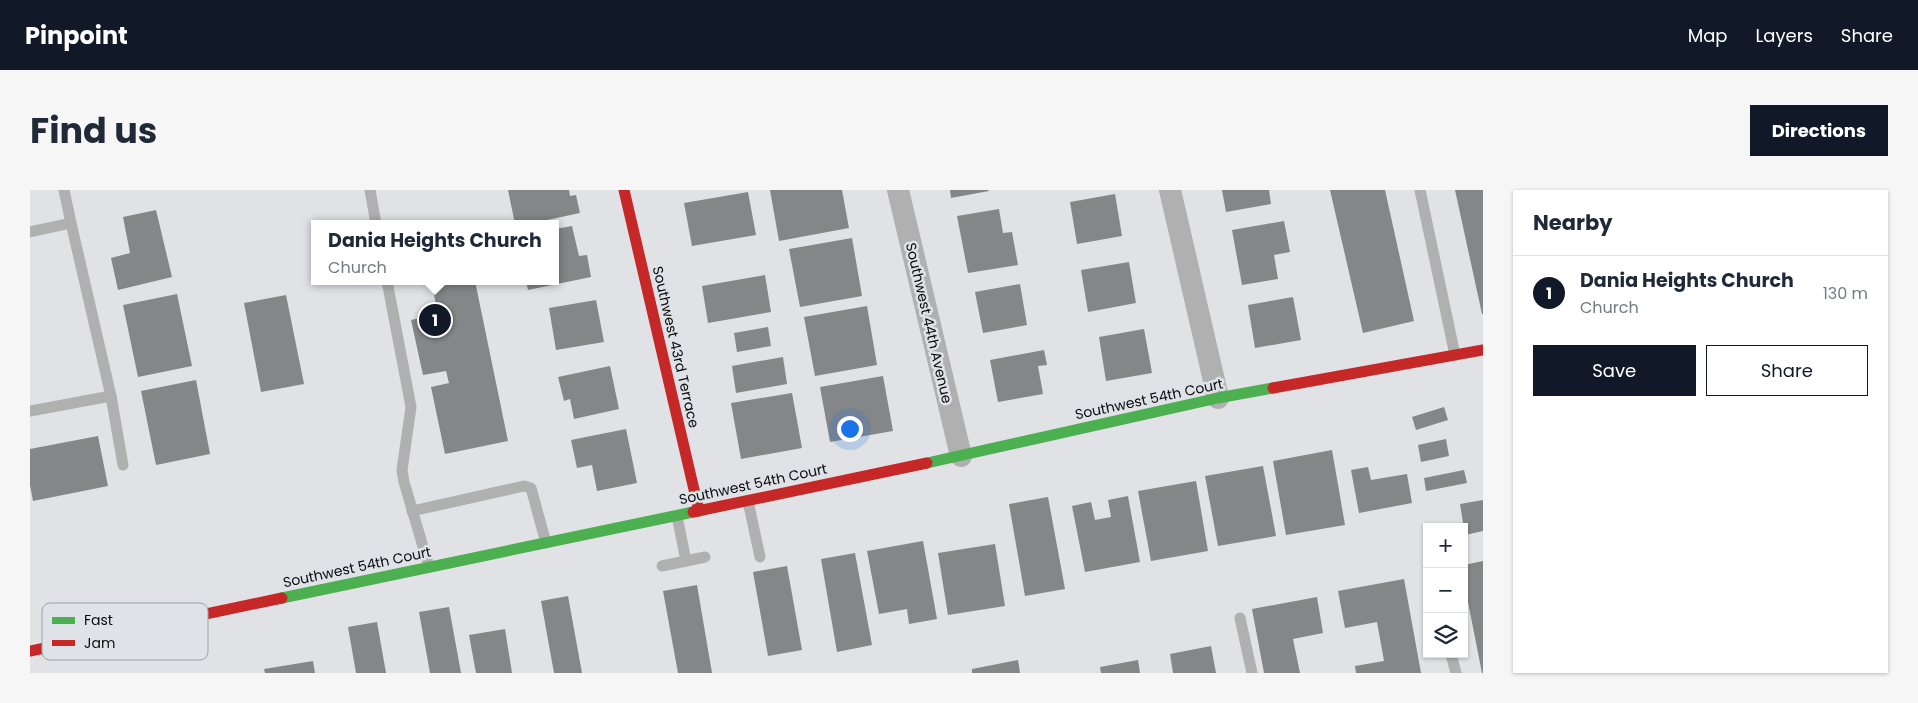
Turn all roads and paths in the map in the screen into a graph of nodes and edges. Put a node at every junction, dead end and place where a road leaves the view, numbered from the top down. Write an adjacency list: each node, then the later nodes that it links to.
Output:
1 (64, 190): 8 (lane)
2 (370, 190): 7 (lane)
3 (624, 190): 20 (street, Southwest 43rd Terrace)
4 (898, 190): 16 (street, Southwest 44th Avenue)
5 (1170, 190): 14 (street)
6 (1420, 190): 12 (lane)
7 (375, 220)
8 (71, 223): 9 (lane); 13 (lane)
9 (30, 232)
10 (388, 285): 19 (lane)
11 (1483, 350): 12 (street, Southwest 54th Court)
12 (1455, 355): 14 (street, Southwest 54th Court)
13 (111, 396): 15 (lane); 17 (lane)
14 (1218, 398): 16 (street, Southwest 54th Court)
15 (30, 411)
16 (961, 456): 18 (street, Southwest 54th Court)
17 (123, 465)
18 (748, 501): 20 (street, Southwest 54th Court); 24 (lane)
19 (412, 511): 22 (lane); 27 (lane)
20 (699, 511): 21 (street, Southwest 54th Court)
21 (677, 516): 22 (street, Southwest 54th Court); 25 (lane)
22 (546, 543): 27 (street, Southwest 54th Court)
23 (705, 557): 25 (lane)
24 (760, 557)
25 (686, 561): 26 (lane)
26 (662, 566)
27 (429, 567): 28 (street, Southwest 54th Court)
28 (208, 614)
29 (1240, 618): 31 (lane)
30 (1452, 658): 32 (lane)
31 (1252, 673)
32 (1456, 673)

